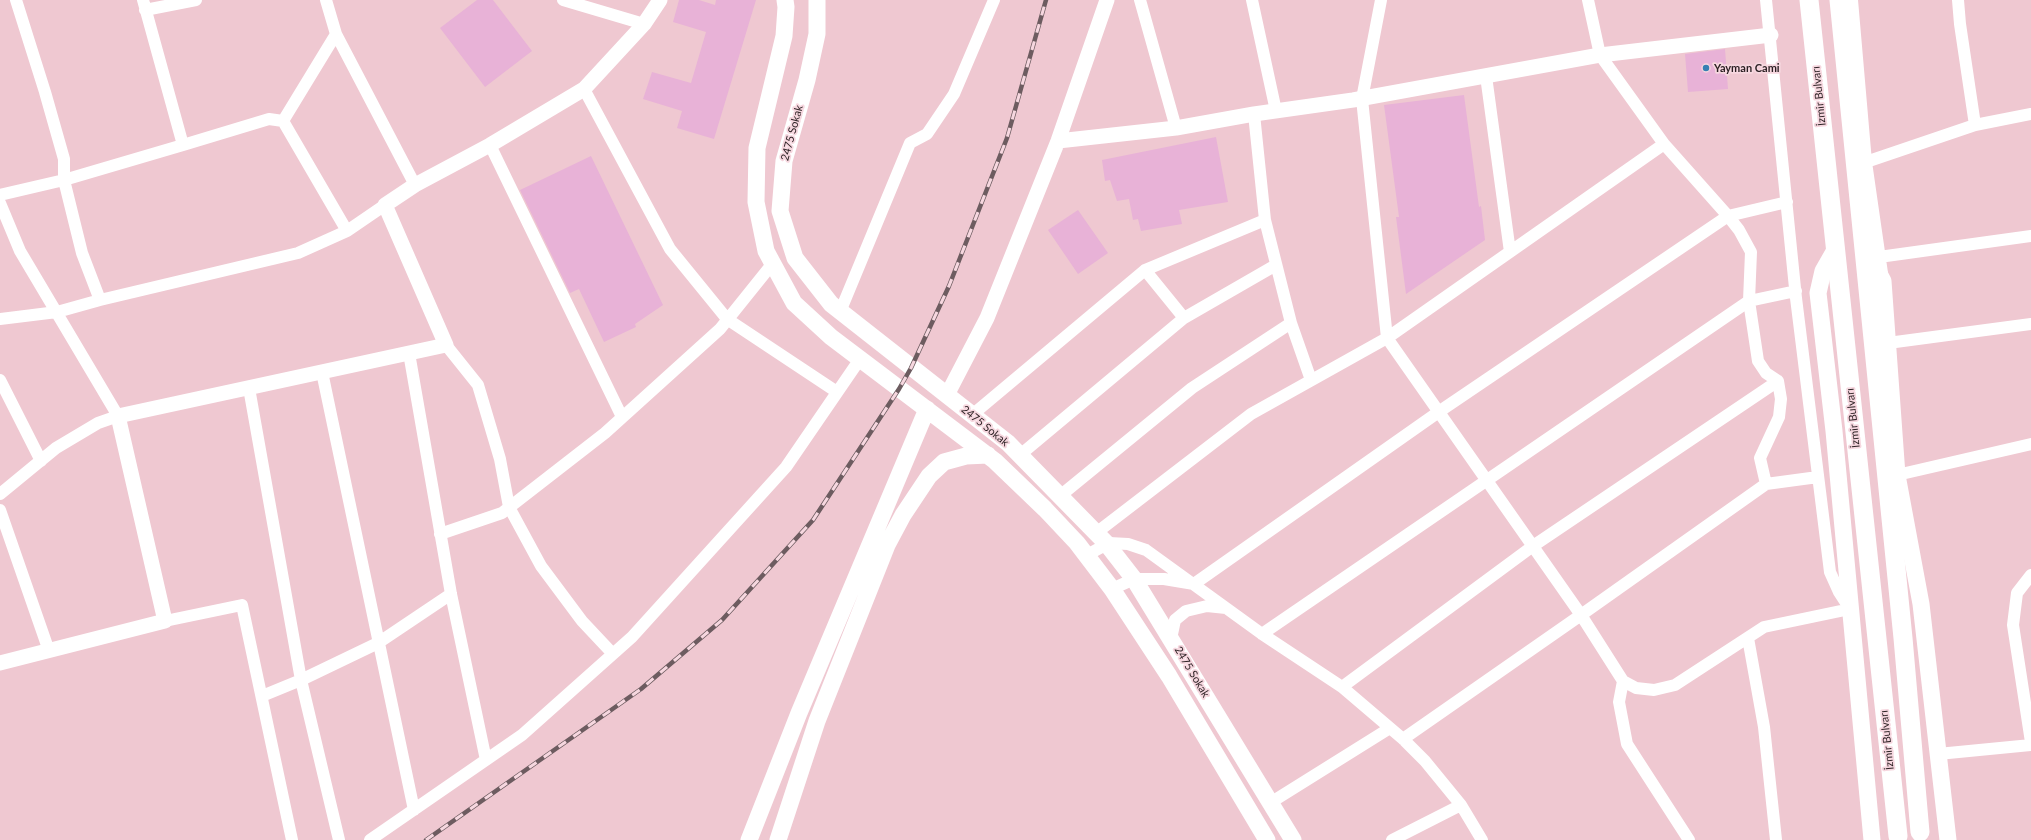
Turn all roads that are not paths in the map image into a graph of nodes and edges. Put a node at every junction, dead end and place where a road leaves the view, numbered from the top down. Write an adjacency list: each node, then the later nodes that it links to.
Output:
1 (16, 0): 38 (street)
2 (196, 0): 19 (street)
3 (326, 0): 21 (street)
4 (563, 0): 20 (street)
5 (660, 0): 20 (street)
6 (817, 0): 58 (main road, 2475 Sokak)
7 (994, 0): 58 (street)
8 (1108, 0): 33 (street)
9 (1140, 0): 32 (street)
10 (1252, 0): 27 (street)
11 (1381, 0): 26 (street)
12 (1588, 0): 23 (street)
13 (1766, 0): 22 (street)
14 (1809, 0): 48 (main road, İzmir Bulvarı)
15 (1839, 0): 50 (main road)
16 (1852, 0): 37 (street)
17 (1958, 0): 31 (street)
18 (786, 2): 51 (main road, 2475 Sokak)
19 (144, 5): 35 (street)
20 (644, 24): 25 (street)
21 (336, 34): 30 (street); 39 (street)
22 (1771, 36): 23 (street); 41 (street)
23 (1600, 55): 24 (street); 34 (street)
24 (1486, 76): 26 (street); 49 (street)
25 (584, 89): 36 (street); 61 (street)
26 (1362, 99): 27 (street); 64 (street)
27 (1276, 111): 28 (street)
28 (1254, 114): 32 (street); 45 (street)
29 (2031, 114): 31 (street)
30 (283, 121): 35 (street); 46 (street)
31 (1975, 124): 37 (street)
32 (1176, 128): 33 (street)
33 (1058, 141): 75 (street)
34 (1664, 144): 44 (street); 49 (street)
35 (183, 145): 38 (street)
36 (490, 145): 39 (street); 80 (street)
37 (1866, 162): 50 (street)
38 (64, 180): 40 (street); 55 (street)
39 (415, 185): 43 (street)
40 (0, 195)
41 (1787, 202): 44 (street); 54 (street)
42 (0, 203): 57 (street)
43 (385, 206): 46 (street); 66 (street)
44 (1728, 216): 56 (street); 77 (street)
45 (1264, 220): 52 (street); 53 (street)
46 (347, 231): 55 (street)
47 (2031, 236): 50 (street)
48 (1835, 250): 103 (main road); 128 (main road, İzmir Bulvarı)
49 (1510, 252): 64 (street)
50 (1872, 255): 65 (main road); 127 (main road)
51 (773, 263): 61 (street); 68 (main road, 2475 Sokak)
52 (1276, 265): 59 (street); 62 (street)
53 (1144, 270): 59 (street); 78 (street)
54 (1796, 291): 56 (street); 86 (street)
55 (100, 300): 57 (street)
56 (1749, 301): 72 (street); 87 (street)
57 (57, 312): 60 (street); 79 (street)
58 (840, 312): 75 (main road, 2475 Sokak)
59 (1184, 318): 83 (street)
60 (0, 319)
61 (727, 319): 74 (street); 80 (street)
62 (1291, 323): 71 (street); 90 (street)
63 (2031, 324): 65 (street)
64 (1387, 338): 71 (street); 77 (street)
65 (1888, 343): 85 (main road)
66 (446, 345): 67 (street); 91 (street)
67 (409, 353): 69 (street); 93 (street)
68 (860, 359): 74 (street); 76 (main road, 2475 Sokak)
69 (322, 372): 73 (street); 109 (street)
70 (0, 380): 84 (street)
71 (1311, 380): 94 (street)
72 (1778, 381): 88 (street); 95 (street)
73 (249, 388): 79 (street); 113 (street)
74 (837, 392): 111 (street)
75 (947, 395): 78 (main road, 2475 Sokak)
76 (927, 409): 82 (main road, 2475 Sokak); 132 (main road)
77 (1440, 411): 87 (street); 99 (street)
78 (972, 415): 83 (main road, 2475 Sokak)
79 (118, 416): 84 (street); 105 (street)
80 (622, 417): 91 (street)
81 (2031, 444): 85 (street)
82 (988, 455): 96 (main road, 2475 Sokak); 133 (main road)
83 (1020, 455): 90 (main road, 2475 Sokak)
84 (41, 461): 89 (street)
85 (1897, 475): 121 (main road)
86 (1818, 477): 88 (street); 103 (street)
87 (1487, 479): 95 (street); 106 (street)
88 (1766, 484): 104 (street)
89 (0, 494)
90 (1060, 496): 94 (main road, 2475 Sokak)
91 (509, 507): 93 (street); 111 (street)
92 (0, 510): 110 (street)
93 (440, 534): 101 (street)
94 (1101, 538): 96 (street); 98 (main road, 2475 Sokak); 99 (street)
95 (1533, 546): 104 (street); 115 (street)
96 (1087, 556): 100 (main road, 2475 Sokak)
97 (2031, 575): 119 (street)
98 (1134, 579): 99 (street); 100 (street); 108 (main road, 2475 Sokak)
99 (1194, 584): 102 (street)
100 (1112, 589): 134 (main road, 2475 Sokak)
101 (451, 594): 109 (street); 122 (street)
102 (1227, 609): 106 (street); 108 (street)
103 (1850, 609): 107 (street); 140 (main road)
104 (1581, 615): 114 (street); 118 (street)
105 (165, 621): 110 (street); 116 (street)
106 (1262, 634): 115 (street)
107 (1748, 638): 114 (street); 139 (street)
108 (1171, 639): 123 (main road, 2475 Sokak)
109 (378, 643): 113 (street); 125 (street)
110 (49, 651): 112 (street)
111 (613, 654): 122 (street)
112 (0, 663)
113 (301, 680): 116 (street); 130 (street)
114 (1623, 681): 138 (street)
115 (1342, 686): 117 (street)
116 (262, 696): 129 (street)
117 (1390, 728): 118 (street); 123 (street)
118 (1402, 739): 124 (street)
119 (2031, 742)
120 (2031, 746): 121 (street)
121 (1938, 754): 126 (main road)
122 (486, 760): 125 (street)
123 (1270, 802): 135 (main road, 2475 Sokak)
124 (1461, 805): 136 (street); 137 (street)
125 (414, 810): 131 (street)
126 (1946, 822): 141 (main road); 142 (main road)
127 (1920, 832)
128 (1898, 836)
129 (292, 840)
130 (339, 840)
131 (370, 840)
132 (750, 840)
133 (778, 840)
134 (1267, 840)
135 (1293, 840)
136 (1392, 840)
137 (1482, 840)
138 (1689, 840)
139 (1776, 840)
140 (1872, 840)
141 (1940, 840)
142 (1948, 840)

